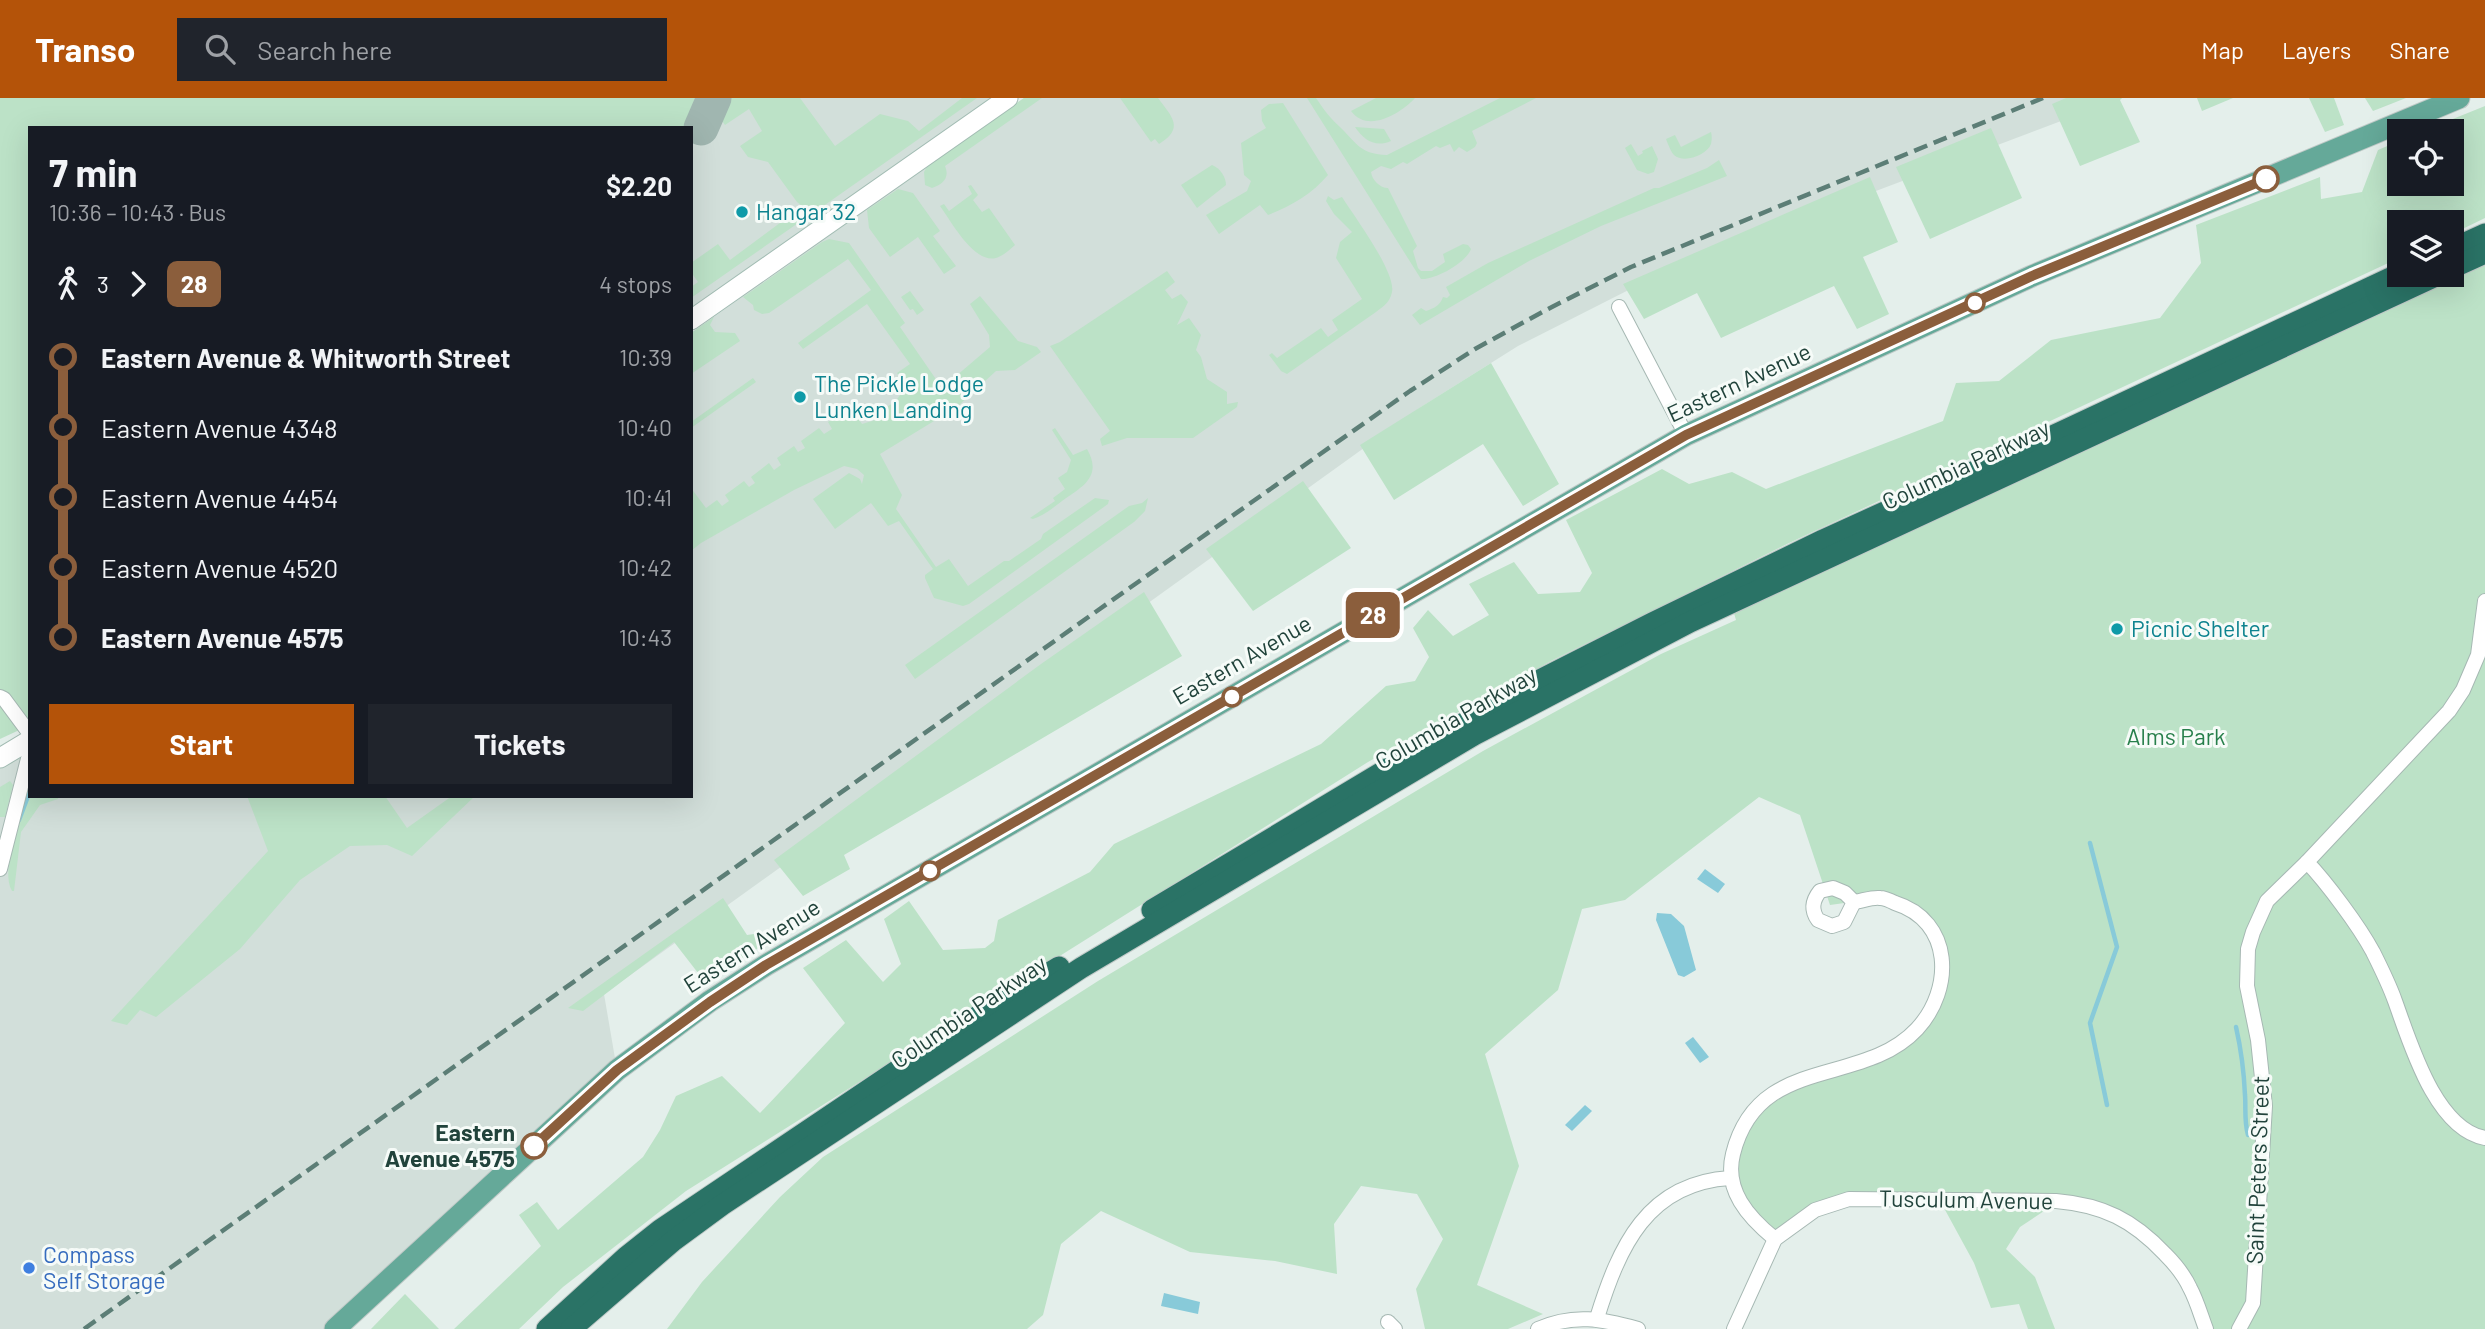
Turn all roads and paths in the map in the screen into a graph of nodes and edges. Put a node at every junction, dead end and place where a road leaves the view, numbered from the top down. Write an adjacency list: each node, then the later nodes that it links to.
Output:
1 (1008, 98): 10 (street)
2 (2459, 98): 11 (main road, Eastern Avenue)
3 (2485, 234): 4 (highway)
4 (2464, 244)
5 (2485, 253): 6 (highway)
6 (2464, 263)
7 (2387, 280): 26 (highway, Columbia Parkway)
8 (2412, 287): 27 (highway, Columbia Parkway)
9 (1619, 307): 11 (street)
10 (693, 319)
11 (1686, 435): 25 (main road, Eastern Avenue)
12 (2485, 601): 18 (street, Saint Peters Street)
13 (0, 697): 14 (street)
14 (28, 731)
15 (28, 741): 16 (street)
16 (0, 758)
17 (28, 759): 19 (street)
18 (2306, 862): 21 (street); 32 (street, Saint Peters Street)
19 (0, 869)
20 (1854, 902): 22 (street)
21 (2485, 1138)
22 (1730, 1178): 23 (street); 24 (street)
23 (1775, 1238): 30 (street); 31 (street, Tusculum Avenue)
24 (1597, 1318): 28 (street); 29 (street)
25 (335, 1329)
26 (548, 1329)
27 (571, 1329)
28 (1538, 1329)
29 (1637, 1329)
30 (1734, 1329)
31 (2206, 1329)
32 (2239, 1329)

